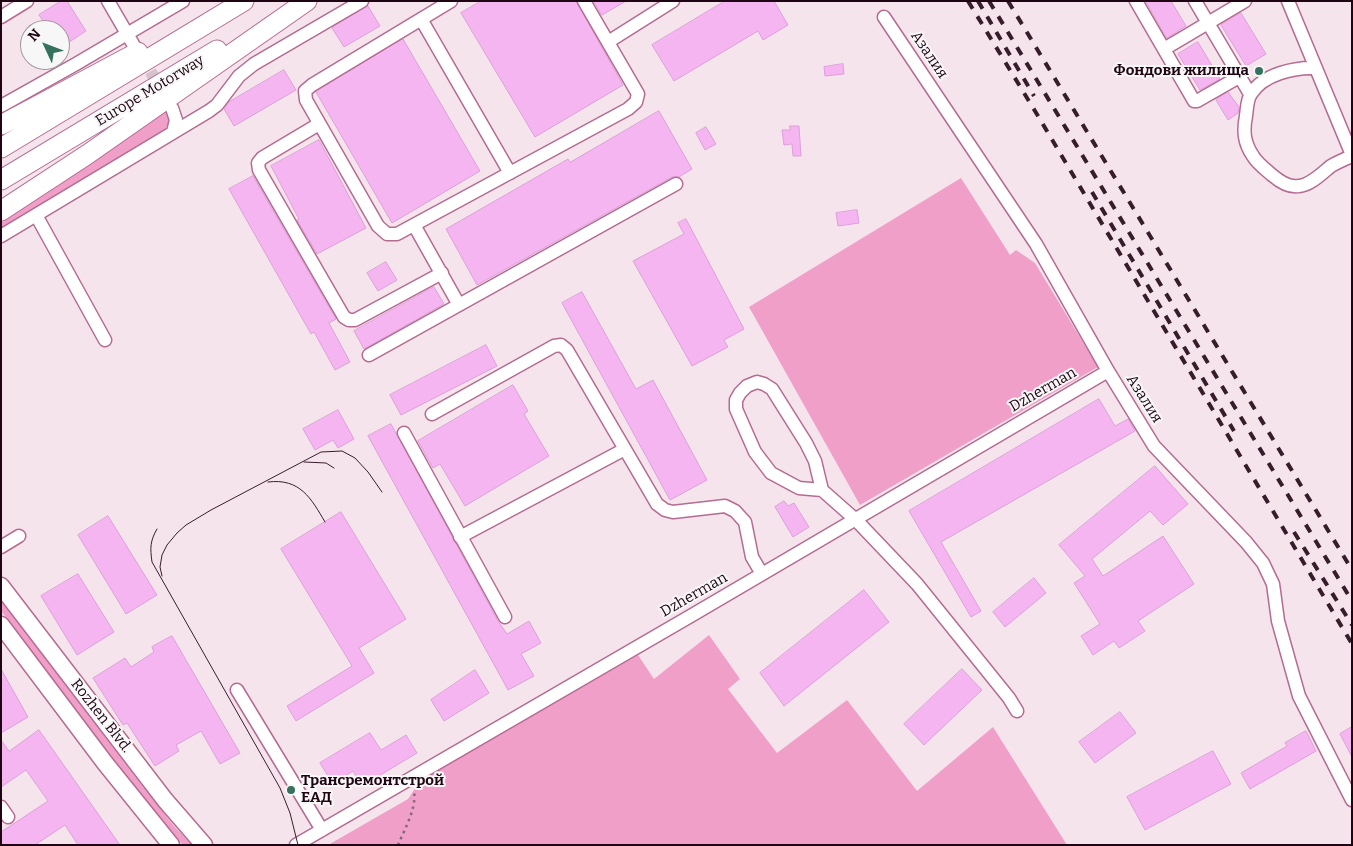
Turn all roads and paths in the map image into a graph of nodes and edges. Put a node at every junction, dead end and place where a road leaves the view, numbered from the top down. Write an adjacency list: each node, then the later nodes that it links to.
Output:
1 (27, 1): 16 (street)
2 (108, 1): 20 (street)
3 (183, 1): 20 (street)
4 (232, 1): 29 (highway)
5 (244, 1): 31 (highway, Europe Motorway)
6 (298, 1): 34 (highway, Europe Motorway)
7 (307, 1): 36 (highway)
8 (362, 1): 30 (street)
9 (451, 1): 18 (street)
10 (584, 1): 21 (street)
11 (673, 1): 21 (street)
12 (1136, 1): 22 (street)
13 (1195, 1): 19 (street)
14 (1245, 1): 19 (street)
15 (1288, 1): 23 (street)
16 (1, 17)
17 (884, 17): 44 (street, Азалия)
18 (420, 19): 28 (street); 33 (street)
19 (1208, 24): 22 (street); 24 (street)
20 (131, 39): 26 (street)
21 (608, 42): 33 (street)
22 (1164, 49): 24 (street)
23 (1316, 68): 25 (street); 32 (street)
24 (1239, 77): 25 (street)
25 (1250, 94): 32 (street)
26 (1, 106)
27 (172, 108): 30 (street)
28 (319, 124): 38 (street); 40 (street)
29 (1, 125)
30 (173, 132): 37 (street)
31 (1, 148)
32 (1352, 155)
33 (510, 173): 38 (street)
34 (1, 180)
35 (676, 184): 41 (street)
36 (1, 211)
37 (36, 215): 39 (street); 42 (street)
38 (414, 225): 40 (street)
39 (1, 236)
40 (442, 273): 41 (street)
41 (459, 306): 43 (street)
42 (105, 340)
43 (369, 355)
44 (1108, 372): 49 (street, Dzherman); 60 (street, Азалия)
45 (432, 414): 47 (street)
46 (404, 433): 51 (street)
47 (625, 449): 51 (street); 53 (street)
48 (822, 490): 48 (street); 49 (street)
49 (856, 520): 53 (street, Dzherman); 58 (street)
50 (19, 536): 52 (street)
51 (460, 537): 55 (street)
52 (1, 547)
53 (762, 574): 59 (street, Dzherman)
54 (1, 586): 63 (main road, Rozhen Blvd.)
55 (506, 617)
56 (1, 625): 62 (main road, Rozhen Blvd.)
57 (237, 690): 61 (street)
58 (1017, 711)
59 (412, 778): 61 (street, Dzherman); 65 (path)
60 (1352, 800)
61 (322, 830): 64 (street, Dzherman)
62 (171, 845)
63 (204, 845)
64 (296, 845)
65 (398, 845)

